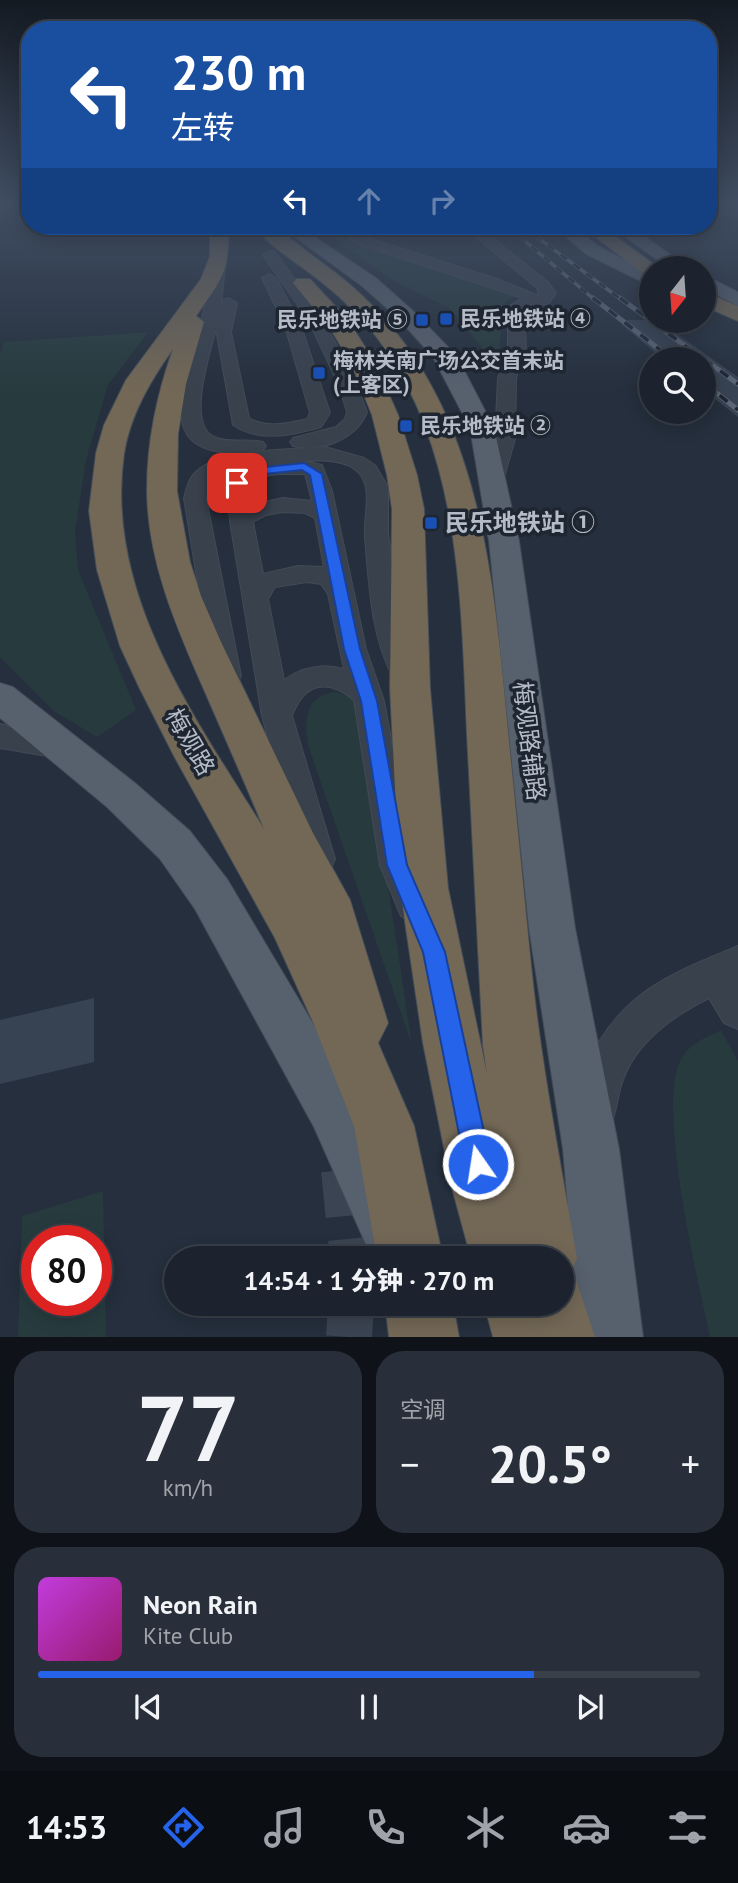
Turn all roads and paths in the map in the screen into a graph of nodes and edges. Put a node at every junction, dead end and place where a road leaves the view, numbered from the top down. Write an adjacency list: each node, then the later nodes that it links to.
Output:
1 (213, 265): 11 (highway)
2 (267, 265): 11 (street)
3 (293, 265): 24 (highway)
4 (299, 265): 11 (street)
5 (319, 265): 40 (highway)
6 (342, 265): 19 (main road, 梅观路辅路)
7 (440, 265): 14 (street)
8 (517, 265): 14 (street)
9 (620, 265): 10 (main road)
10 (639, 274)
11 (211, 279): 27 (highway); 35 (highway, 梅观路)
12 (716, 288): 13 (main road)
13 (738, 300)
14 (536, 301): 19 (street)
15 (716, 307): 17 (highway)
16 (716, 310): 18 (main road)
17 (738, 315)
18 (738, 324)
19 (494, 479): 36 (main road, 梅观路辅路)
20 (327, 516): 21 (street); 21 (street); 22 (street)
21 (242, 521): 23 (street)
22 (340, 593): 23 (street); 25 (street)
23 (255, 598): 28 (street)
24 (410, 688): 27 (street); 32 (highway)
25 (367, 694): 28 (street); 32 (street)
26 (0, 697): 30 (main road)
27 (236, 716): 31 (highway)
28 (277, 716): 31 (street)
29 (0, 736): 30 (street)
30 (59, 746): 37 (main road)
31 (332, 918): 35 (highway)
32 (434, 952): 39 (highway)
33 (727, 970): 34 (street); 36 (street)
34 (738, 1009)
35 (384, 1126): 38 (highway, 梅观路)
36 (591, 1149): 47 (main road, 梅观路辅路)
37 (396, 1246)
38 (408, 1246)
39 (501, 1246)
40 (542, 1246)
41 (421, 1316): 44 (highway)
42 (522, 1316): 45 (highway)
43 (555, 1316): 46 (highway)
44 (424, 1337)
45 (528, 1337)
46 (560, 1337)
47 (611, 1337)

